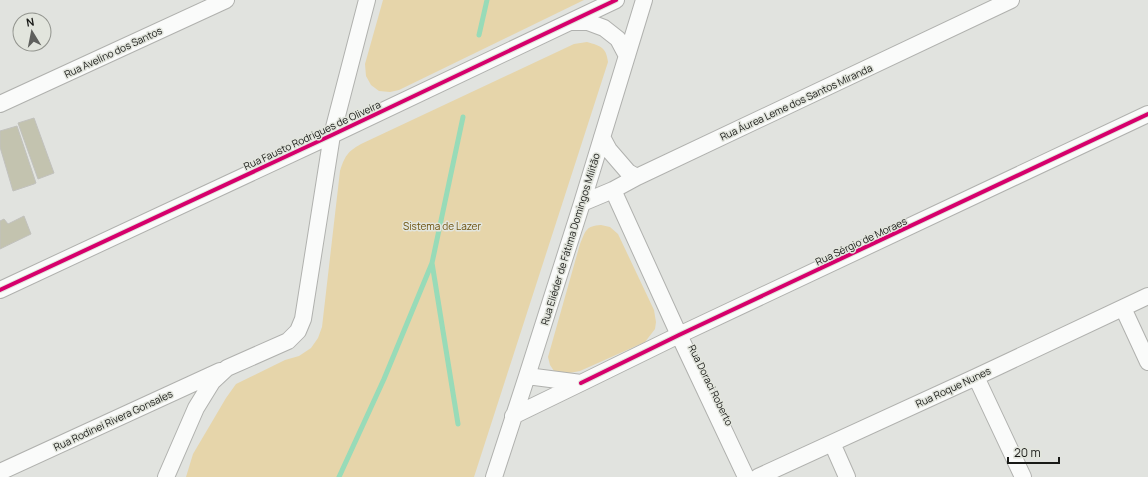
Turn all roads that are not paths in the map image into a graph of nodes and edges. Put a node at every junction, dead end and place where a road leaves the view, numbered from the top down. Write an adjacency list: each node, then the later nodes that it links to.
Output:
1 (226, 0): 8 (street, Rua Avelino dos Santos)
2 (367, 0): 10 (street, Rua Rodinei Rivera Gonsales)
3 (616, 0): 6 (street, Rua Fausto Rodrigues de Oliveira)
4 (644, 0): 7 (street, Rua Eliéder de Fátima Domingos Militão)
5 (1011, 0): 12 (street, Rua Áurea Leme dos Santos Miranda)
6 (571, 22): 7 (street); 10 (street, Rua Fausto Rodrigues de Oliveira)
7 (627, 56): 11 (street, Rua Eliéder de Fátima Domingos Militão)
8 (0, 104)
9 (1148, 114): 18 (street, Rua Sérgio de Moraes)
10 (332, 135): 15 (street, Rua Fausto Rodrigues de Oliveira); 20 (street, Rua Rodinei Rivera Gonsales)
11 (602, 137): 12 (street); 14 (street, Rua Eliéder de Fátima Domingos Militão)
12 (638, 177): 13 (street, Rua Áurea Leme dos Santos Miranda)
13 (613, 190): 14 (street, Rua Áurea Leme dos Santos Miranda); 18 (street, Rua Doraci Roberto)
14 (582, 203): 21 (street, Rua Eliéder de Fátima Domingos Militão)
15 (4, 286)
16 (1148, 296): 17 (street, Rua Roque Nunes)
17 (1122, 308): 19 (street); 22 (street, Rua Roque Nunes)
18 (679, 336): 23 (street, Rua Sérgio de Moraes); 29 (street, Rua Doraci Roberto)
19 (1148, 362)
20 (227, 368): 26 (street, Rua Rodinei Rivera Gonsales); 27 (street)
21 (527, 376): 23 (street); 24 (street, Rua Eliéder de Fátima Domingos Militão)
22 (976, 377): 25 (street, Rua Roque Nunes); 32 (street)
23 (581, 383): 24 (street, Rua Sérgio de Moraes)
24 (513, 416): 28 (street, Rua Eliéder de Fátima Domingos Militão)
25 (832, 443): 30 (street, Rua Roque Nunes); 31 (street)
26 (0, 472)
27 (166, 477)
28 (494, 477)
29 (746, 477)
30 (758, 477)
31 (847, 477)
32 (1023, 477)

